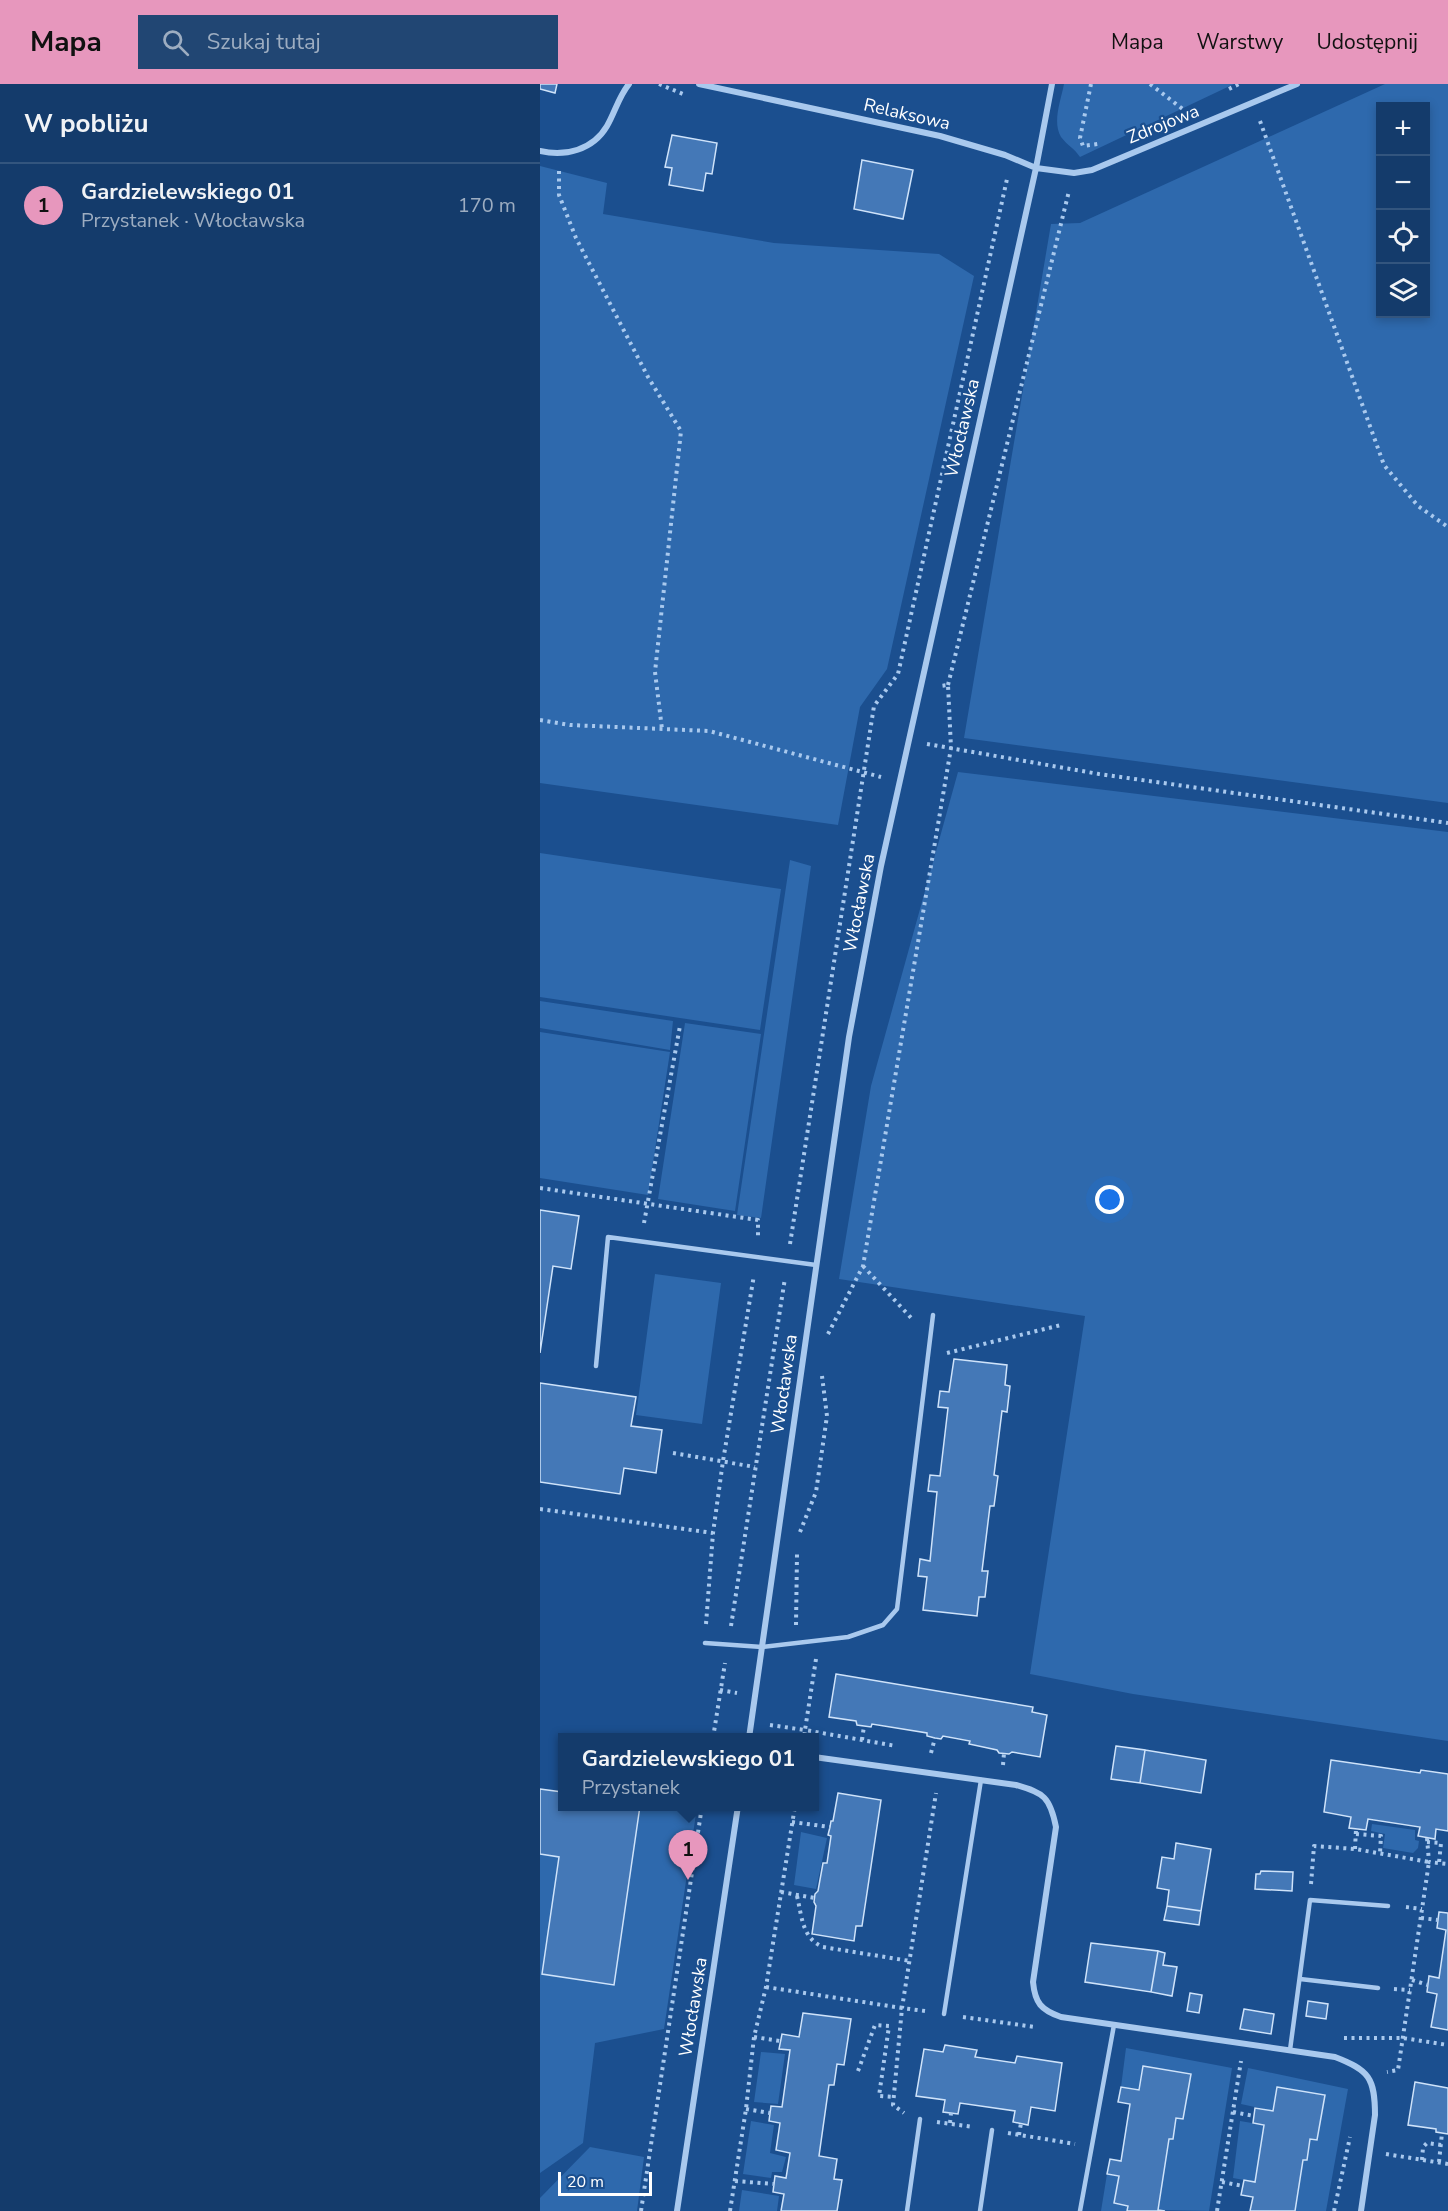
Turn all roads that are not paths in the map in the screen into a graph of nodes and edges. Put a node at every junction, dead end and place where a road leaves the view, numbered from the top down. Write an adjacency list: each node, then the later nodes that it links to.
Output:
1 (630, 84): 5 (street)
2 (699, 84): 6 (street, Relaksowa)
3 (1052, 84): 6 (street, Włocławska)
4 (1297, 84): 6 (street, Zdrojowa)
5 (540, 151)
6 (1036, 168): 7 (street, Włocławska)
7 (816, 1265): 9 (lane); 11 (street, Włocławska)
8 (933, 1315): 11 (lane)
9 (596, 1366)
10 (705, 1643): 11 (lane)
11 (762, 1647): 12 (street, Włocławska)
12 (750, 1733)
13 (819, 1758): 14 (street)
14 (981, 1780): 19 (lane); 20 (street)
15 (737, 1811): 24 (street, Włocławska)
16 (1388, 1906): 17 (lane)
17 (1300, 1979): 18 (lane); 21 (lane)
18 (1378, 1988)
19 (944, 2014)
20 (1114, 2025): 21 (street); 27 (lane)
21 (1290, 2050): 28 (street)
22 (920, 2119): 25 (lane)
23 (992, 2130): 26 (lane)
24 (677, 2211)
25 (907, 2211)
26 (980, 2211)
27 (1080, 2211)
28 (1361, 2211)

